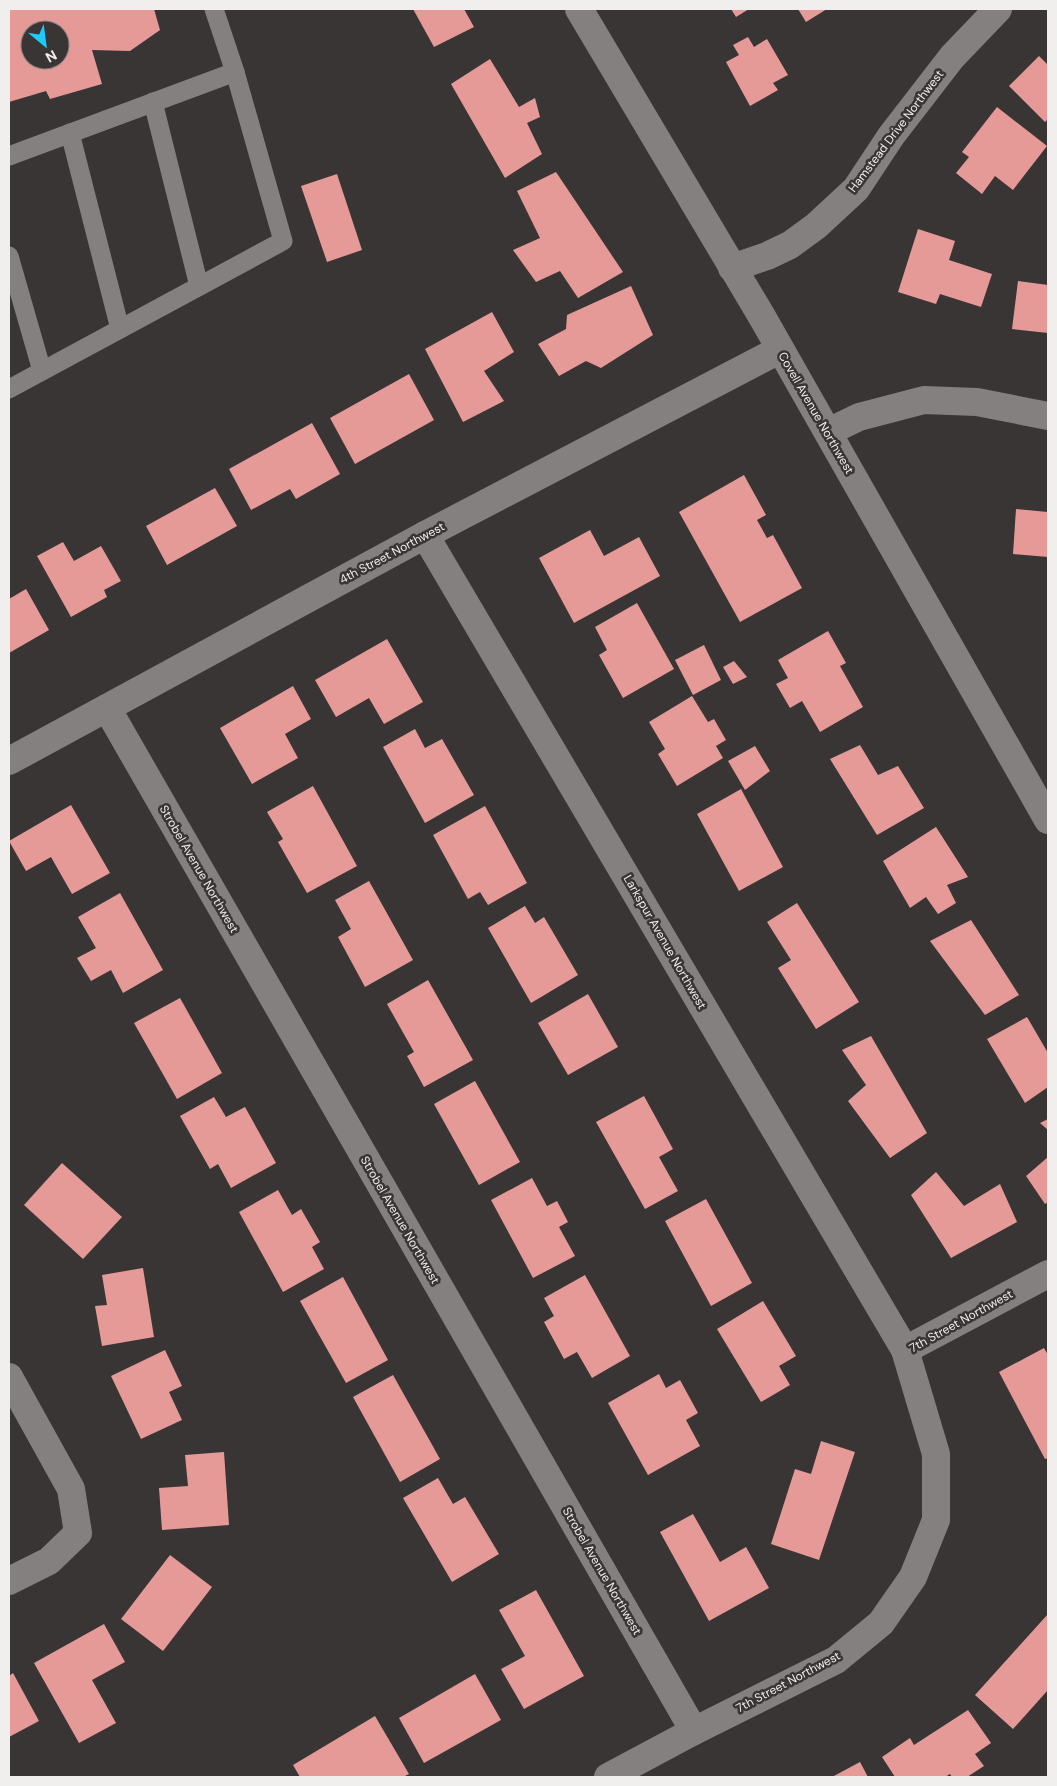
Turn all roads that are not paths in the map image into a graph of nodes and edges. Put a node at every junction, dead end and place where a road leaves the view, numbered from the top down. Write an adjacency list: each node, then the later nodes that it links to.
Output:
1 (214, 9): 4 (lane)
2 (579, 9): 9 (street, Covell Avenue Northwest)
3 (998, 9): 9 (street, Hamstead Drive Northwest)
4 (235, 72): 5 (lane); 10 (lane)
5 (153, 102): 6 (lane); 10 (lane)
6 (70, 133): 7 (lane); 11 (lane)
7 (9, 156)
8 (9, 256): 13 (lane)
9 (732, 268): 12 (street, Covell Avenue Northwest)
10 (199, 286): 11 (lane)
11 (120, 329): 13 (lane)
12 (779, 350): 16 (street, Covell Avenue Northwest); 17 (street, 4th Street Northwest)
13 (42, 371): 14 (lane)
14 (9, 389)
15 (1048, 416): 16 (street)
16 (828, 432): 20 (street, Covell Avenue Northwest)
17 (426, 535): 18 (street, 4th Street Northwest); 22 (street, Larkspur Avenue Northwest)
18 (107, 708): 19 (street, 4th Street Northwest); 25 (street, Strobel Avenue Northwest)
19 (9, 761)
20 (1048, 820)
21 (1048, 1274): 22 (street, 7th Street Northwest)
22 (905, 1350): 25 (street, 7th Street Northwest)
23 (9, 1377): 24 (street)
24 (9, 1581)
25 (694, 1731): 26 (street, 7th Street Northwest)
26 (608, 1777)

